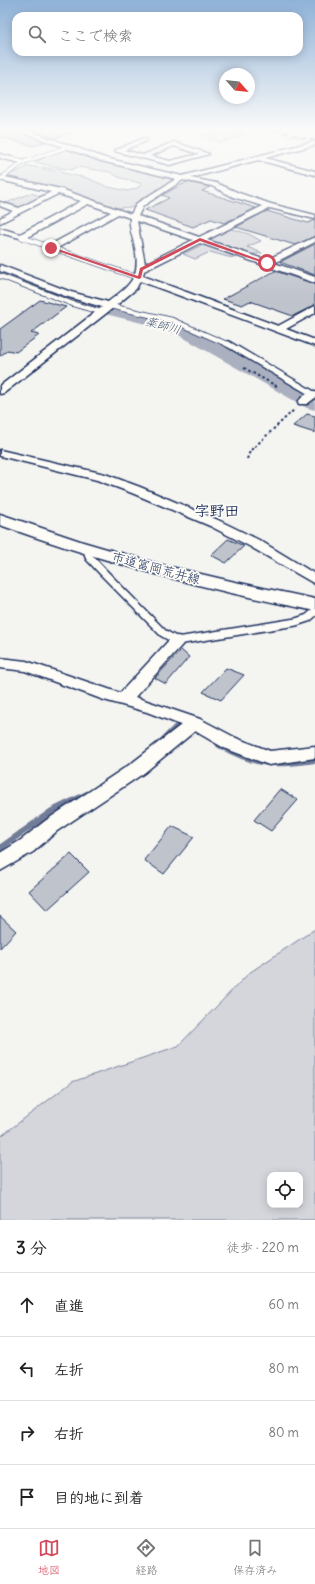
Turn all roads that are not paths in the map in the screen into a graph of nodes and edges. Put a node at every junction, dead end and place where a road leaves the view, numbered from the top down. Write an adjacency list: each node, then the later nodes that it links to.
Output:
1 (31, 186): 4 (street)
2 (170, 186): 10 (street)
3 (218, 186): 7 (street)
4 (58, 191): 5 (street); 8 (street)
5 (87, 201): 9 (street); 14 (street)
6 (0, 204): 8 (street)
7 (269, 206): 11 (street); 16 (street)
8 (20, 211): 12 (street)
9 (118, 211): 10 (street); 17 (street)
10 (133, 216): 16 (street); 20 (street)
11 (315, 217)
12 (0, 221)
13 (0, 230): 14 (street)
14 (21, 237): 17 (lane)
15 (315, 239): 18 (street)
16 (200, 240): 18 (street); 20 (street)
17 (51, 248): 20 (lane)
18 (267, 263): 22 (street)
19 (4, 270): 21 (street); 23 (street)
20 (140, 274): 23 (street); 26 (street)
21 (0, 276): 25 (lane)
22 (315, 280)
23 (110, 306): 25 (street); 29 (lane)
24 (315, 309): 26 (street)
25 (101, 312): 28 (street)
26 (279, 329): 27 (street)
27 (315, 343)
28 (0, 391)
29 (314, 394): 30 (street)
30 (303, 402)
31 (0, 454): 34 (street)
32 (0, 519): 33 (street, 市道富岡荒井線)
33 (87, 549): 35 (street, 市道富岡荒井線); 37 (lane)
34 (315, 580)
35 (315, 605)
36 (315, 612): 37 (lane)
37 (176, 641): 39 (street)
38 (0, 663): 39 (street)
39 (124, 699): 40 (street)
40 (194, 723): 41 (street); 42 (street)
41 (315, 752)
42 (0, 863)

